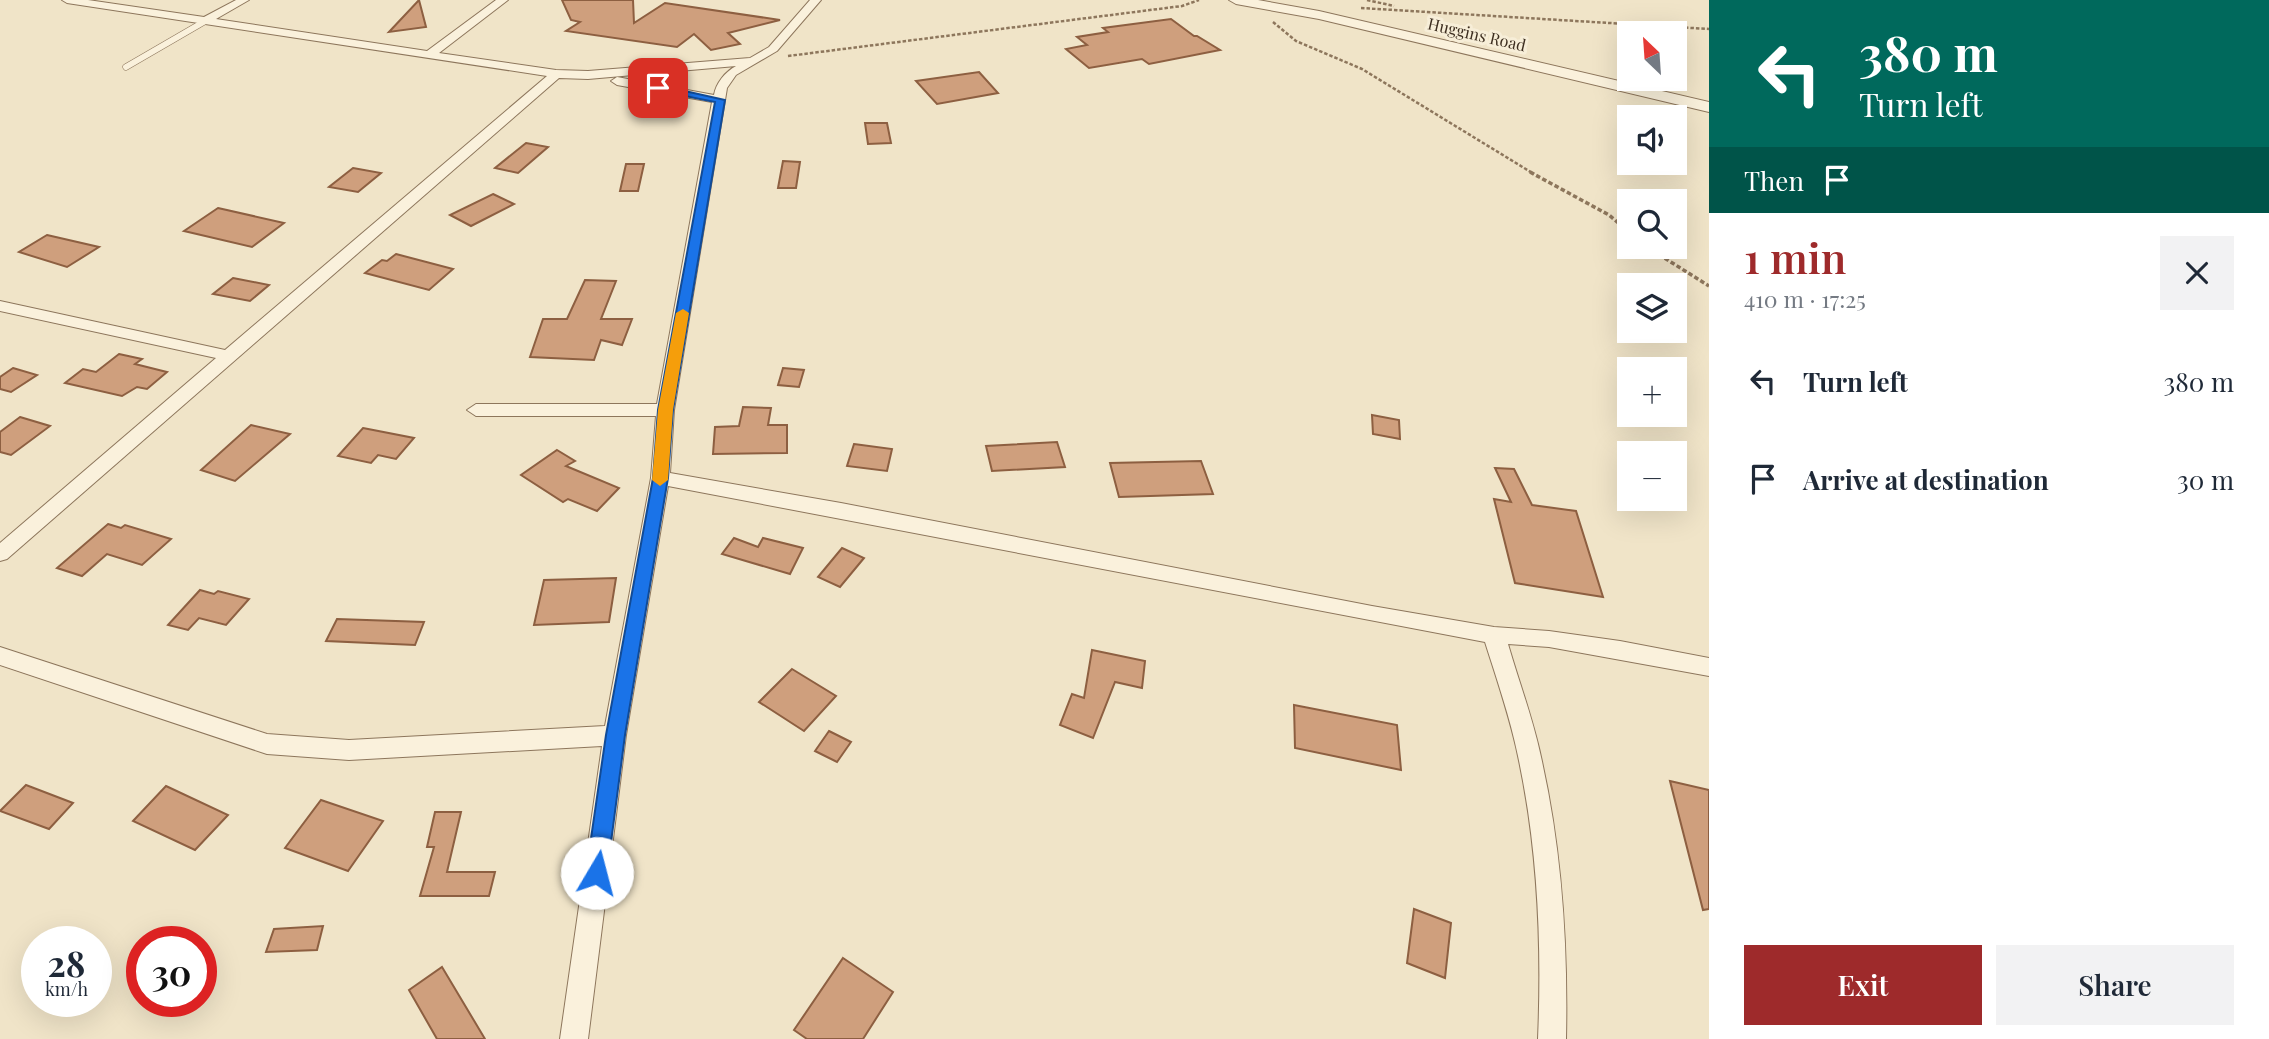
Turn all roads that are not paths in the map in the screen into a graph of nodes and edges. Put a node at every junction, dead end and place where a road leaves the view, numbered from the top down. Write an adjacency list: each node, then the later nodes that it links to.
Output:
1 (67, 0): 6 (street)
2 (244, 0): 6 (street)
3 (503, 0): 7 (street)
4 (816, 0): 8 (street)
5 (1239, 0): 13 (street, Huggins Road)
6 (207, 20): 7 (street); 9 (lane)
7 (429, 55): 10 (street)
8 (753, 61): 11 (street); 12 (street)
9 (126, 67)
10 (556, 74): 11 (street); 15 (street)
11 (588, 75): 12 (street)
12 (720, 100): 17 (street)
13 (1709, 107)
14 (0, 306): 15 (street)
15 (228, 356): 19 (street)
16 (477, 410): 17 (street)
17 (666, 410): 18 (street)
18 (660, 478): 20 (street); 23 (street)
19 (0, 554)
20 (1494, 635): 22 (street); 25 (street)
21 (0, 656): 23 (street)
22 (1709, 667)
23 (615, 735): 24 (street)
24 (574, 1039)
25 (1552, 1039)

